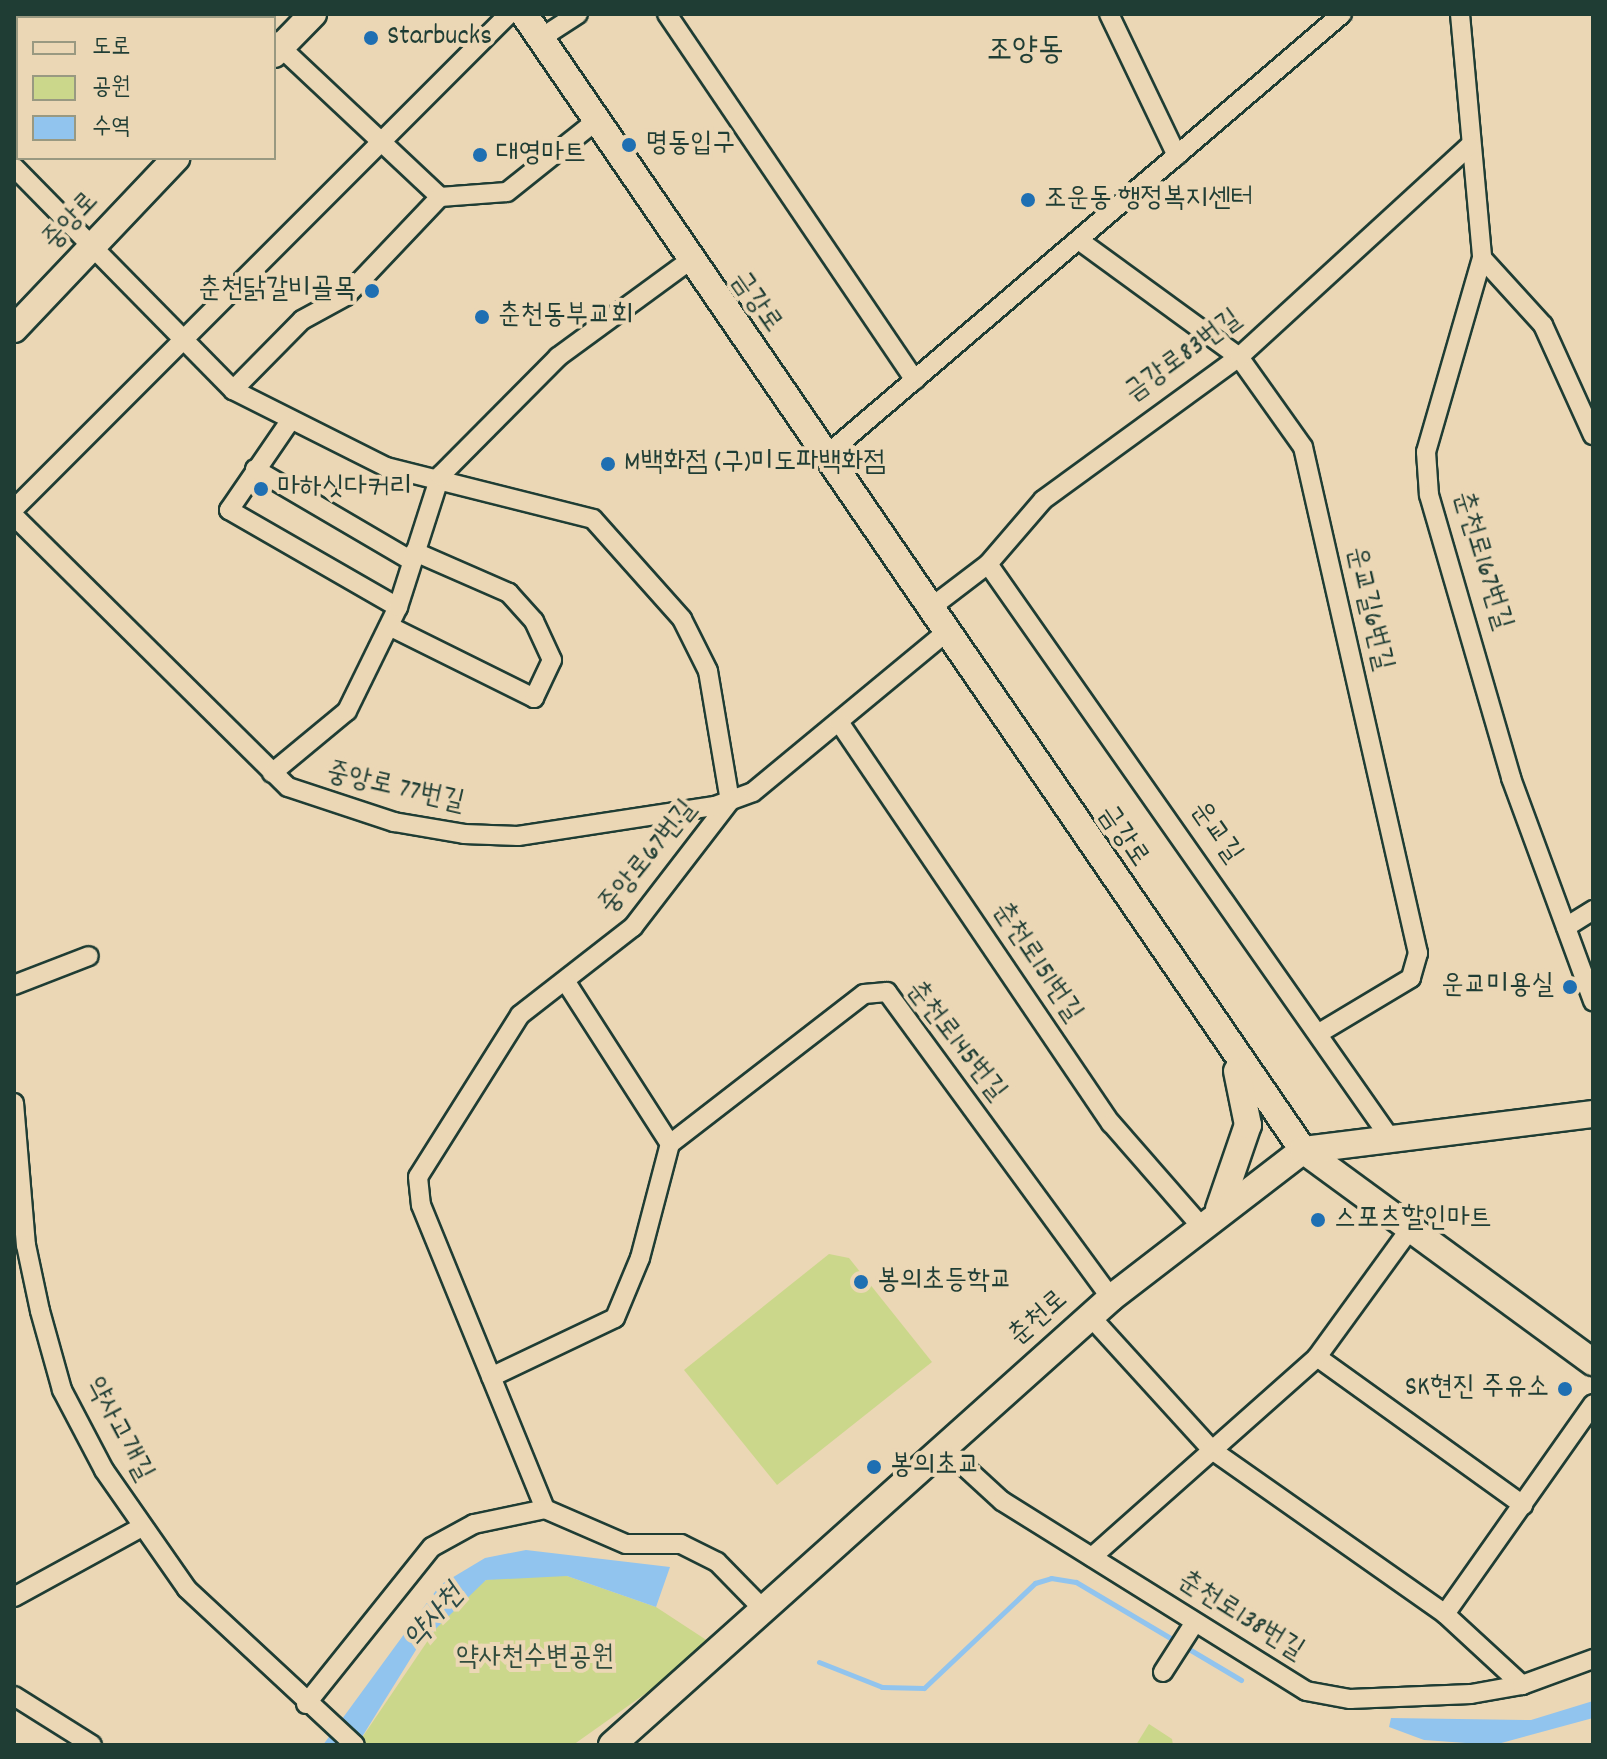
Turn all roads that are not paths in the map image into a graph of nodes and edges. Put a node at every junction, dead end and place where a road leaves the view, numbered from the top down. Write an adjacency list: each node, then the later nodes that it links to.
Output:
1 (313, 14): 10 (street)
2 (509, 14): 12 (street)
3 (524, 14): 9 (street, 금강로)
4 (578, 14): 9 (street)
5 (667, 14): 25 (street)
6 (1109, 14): 14 (street)
7 (1342, 14): 14 (street)
8 (1460, 14): 13 (street, 춘천로167번길)
9 (541, 38): 11 (street, 금강로)
10 (276, 47): 12 (street)
11 (596, 121): 17 (street); 21 (street, 금강로)
12 (384, 140): 17 (street); 23 (street)
13 (1469, 146): 20 (street, 춘천로167번길); 24 (street, 금강로83번길)
14 (1177, 156): 18 (street)
15 (174, 160): 19 (street, 중앙로)
16 (14, 166): 19 (street, 중앙로67번길)
17 (440, 197): 26 (street)
18 (1080, 241): 24 (street, 운교길6번길); 25 (street)
19 (92, 247): 22 (street, 중앙로); 23 (street, 중앙로67번길)
20 (1482, 258): 28 (street); 44 (street, 춘천로167번길)
21 (688, 262): 29 (street, 금강로); 31 (street, 금강로)
22 (14, 329)
23 (185, 338): 26 (street, 중앙로67번길); 32 (street)
24 (1239, 357): 35 (street, 금강로83번길); 49 (street, 운교길6번길)
25 (915, 380): 29 (street)
26 (233, 390): 27 (street, 중앙로67번길)
27 (290, 421): 30 (street); 31 (street, 중앙로67번길)
28 (1593, 435)
29 (823, 458): 37 (street, 금강로)
30 (255, 469): 34 (street); 36 (street)
31 (440, 476): 34 (street); 42 (street, 중앙로67번길)
32 (14, 509)
33 (14, 516): 41 (street, 중앙로 77번길)
34 (414, 557): 36 (street); 38 (street)
35 (988, 564): 37 (street, 금강로83번길); 49 (street, 운교길)
36 (398, 607): 38 (street)
37 (929, 609): 39 (street, 금강로)
38 (389, 626): 41 (street)
39 (945, 633): 40 (street); 50 (street, 금강로)
40 (839, 722): 42 (street); 56 (street, 춘천로151번길)
41 (272, 773): 42 (street, 중앙로 77번길)
42 (730, 801): 46 (street, 중앙로67번길)
43 (1593, 910): 44 (street)
44 (1566, 927): 48 (street, 춘천로167번길)
45 (89, 956): 47 (street)
46 (566, 982): 54 (street); 62 (street, 중앙로67번길)
47 (14, 985)
48 (1593, 1001)
49 (1319, 1033): 53 (street, 운교길)
50 (1232, 1057): 55 (street, 금강로); 56 (street)
51 (14, 1103): 68 (street, 약사고개길)
52 (1593, 1114): 53 (street, 춘천로)
53 (1390, 1138): 55 (street, 춘천로)
54 (670, 1144): 58 (street, 춘천로145번길); 62 (street)
55 (1303, 1150): 56 (street, 춘천로); 57 (street, 금강로)
56 (1209, 1219): 58 (street, 춘천로)
57 (1410, 1229): 60 (street); 61 (street, 금강로)
58 (1111, 1298): 59 (street, 춘천로)
59 (1090, 1316): 64 (street, 춘천로); 65 (street)
60 (1317, 1357): 65 (street); 66 (street)
61 (1593, 1362)
62 (491, 1377): 67 (street, 중앙로67번길)
63 (1593, 1404): 66 (street)
64 (943, 1447): 69 (street, 춘천로138번길); 71 (street, 춘천로)
65 (1212, 1450): 69 (street); 72 (street)
66 (1523, 1505): 72 (street)
67 (545, 1509): 71 (street); 78 (street)
68 (140, 1528): 70 (street); 78 (street, 약사고개길)
69 (1092, 1557): 73 (street, 춘천로138번길)
70 (14, 1597)
71 (763, 1609): 81 (street, 춘천로)
72 (1445, 1614): 76 (street)
73 (1195, 1622): 75 (street); 76 (street, 춘천로138번길)
74 (1593, 1659): 76 (street, 춘천로138번길)
75 (1163, 1672)
76 (1522, 1685)
77 (14, 1696): 79 (street)
78 (311, 1708): 80 (street, 약사고개길)
79 (92, 1745)
80 (355, 1745)
81 (612, 1745)

